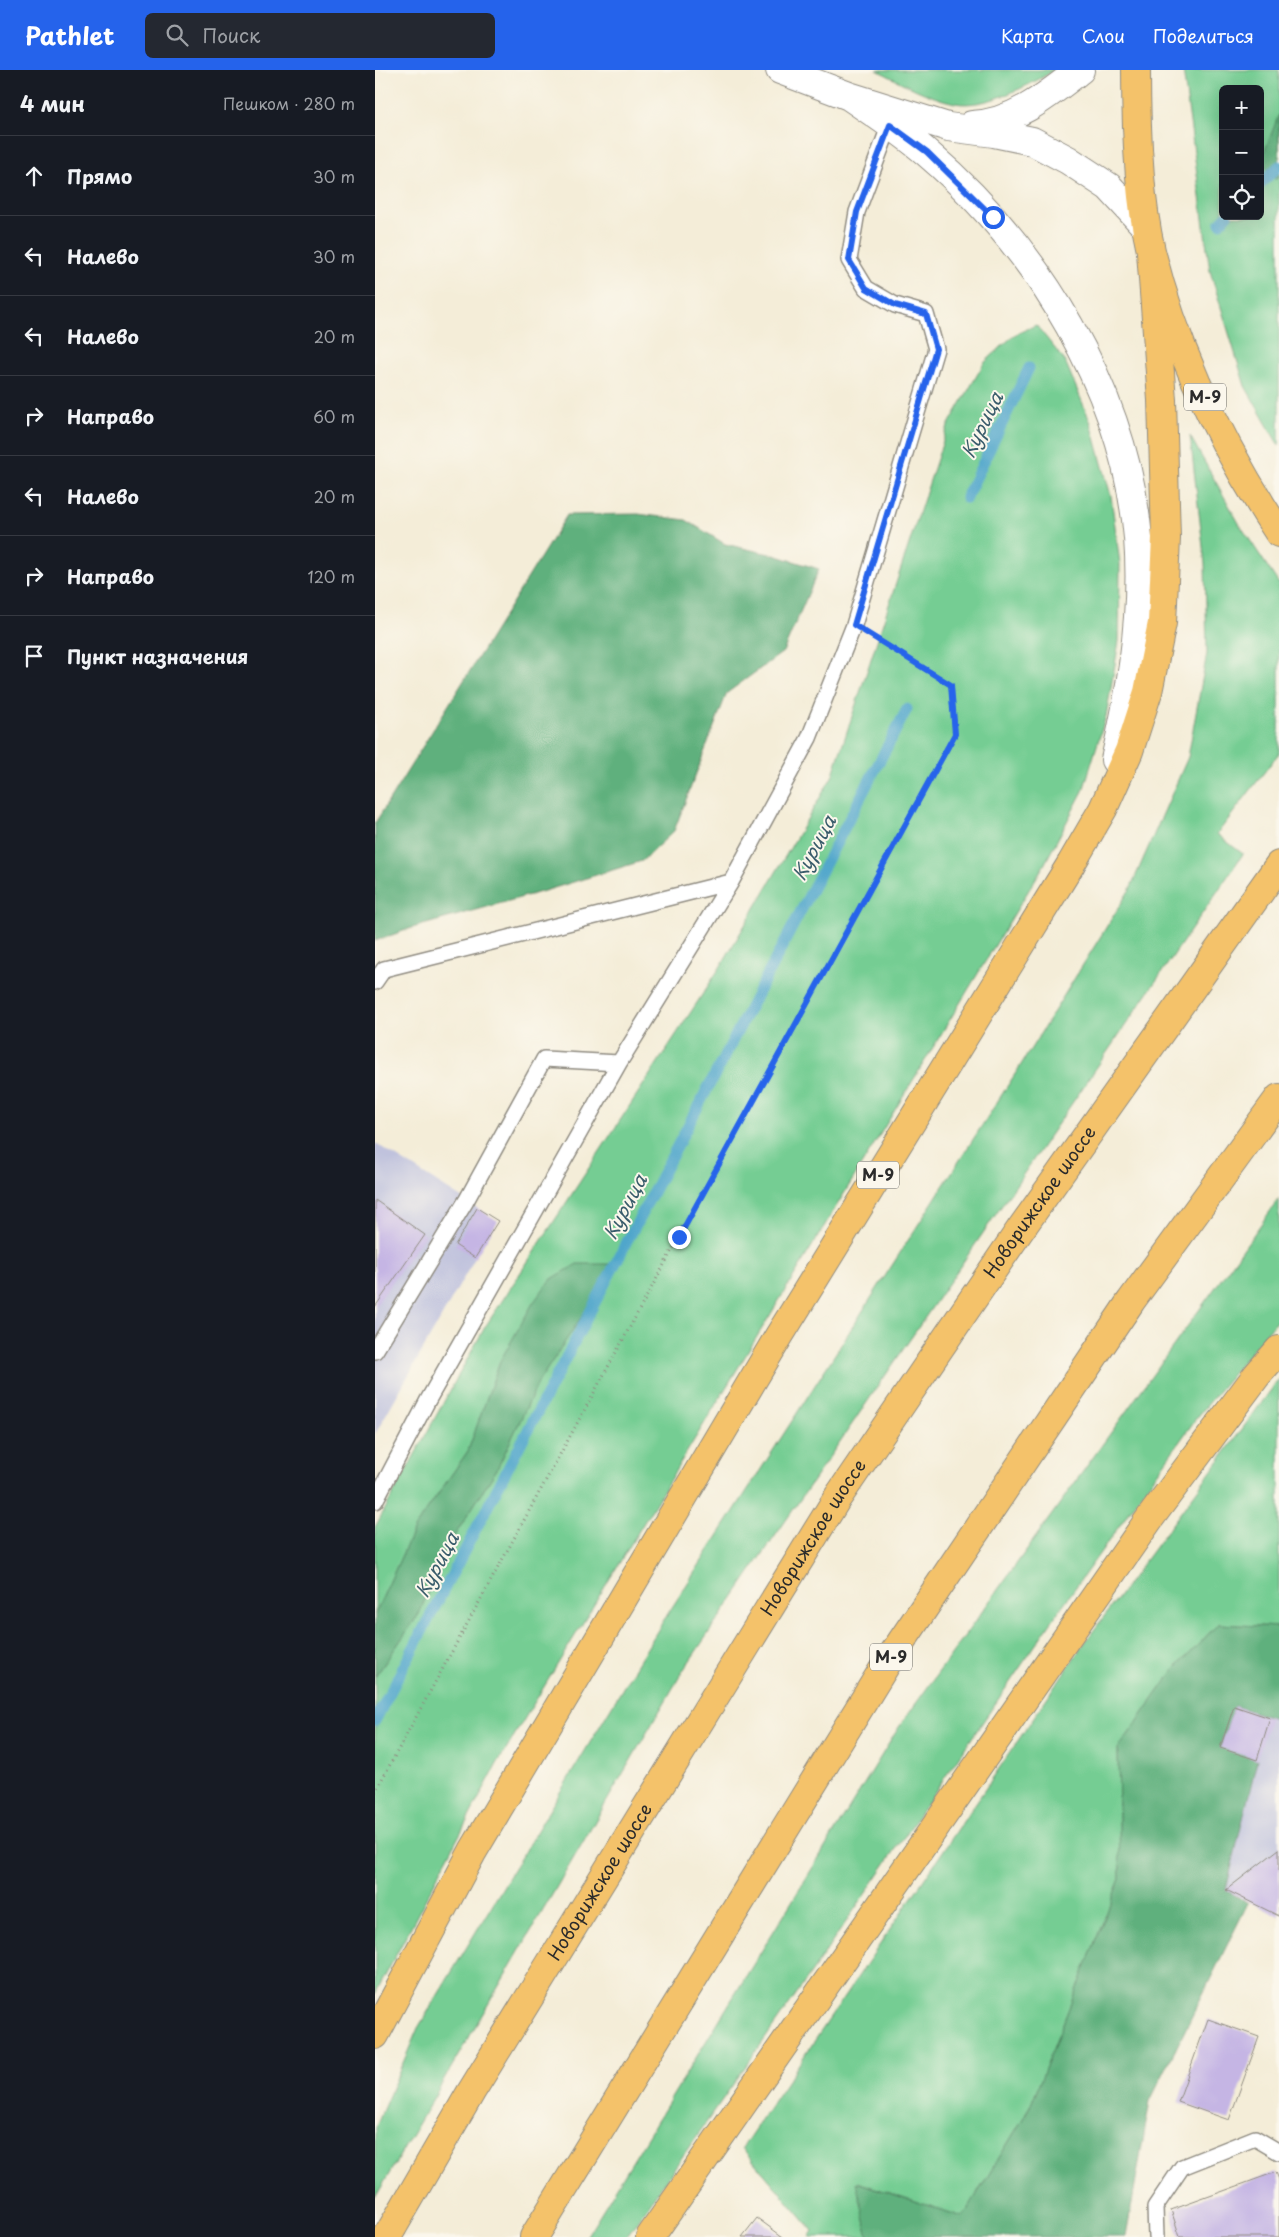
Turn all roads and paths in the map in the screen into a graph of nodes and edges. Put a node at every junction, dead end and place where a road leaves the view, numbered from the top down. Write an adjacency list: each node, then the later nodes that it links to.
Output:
1 (780, 70): 4 (street)
2 (1080, 70): 5 (street)
3 (1136, 70): 6 (main road, М-9)
4 (893, 118): 5 (street); 8 (lane); 9 (street)
5 (947, 127): 6 (street)
6 (1149, 240): 7 (main road, М-9); 9 (main road, М-9)
7 (1279, 533)
8 (854, 625): 11 (lane); 18 (path)
9 (1103, 809): 19 (main road, М-9)
10 (1279, 866): 21 (main road, Новорижское шоссе)
11 (731, 882): 12 (lane); 13 (lane)
12 (375, 982)
13 (619, 1064): 16 (lane); 17 (lane)
14 (1279, 1098): 22 (main road, М-9)
15 (1279, 1350): 23 (main road)
16 (375, 1351)
17 (375, 1501)
18 (375, 1792)
19 (375, 2035)
20 (1279, 2152): 24 (lane)
21 (387, 2237)
22 (534, 2237)
23 (650, 2237)
24 (1156, 2237)

